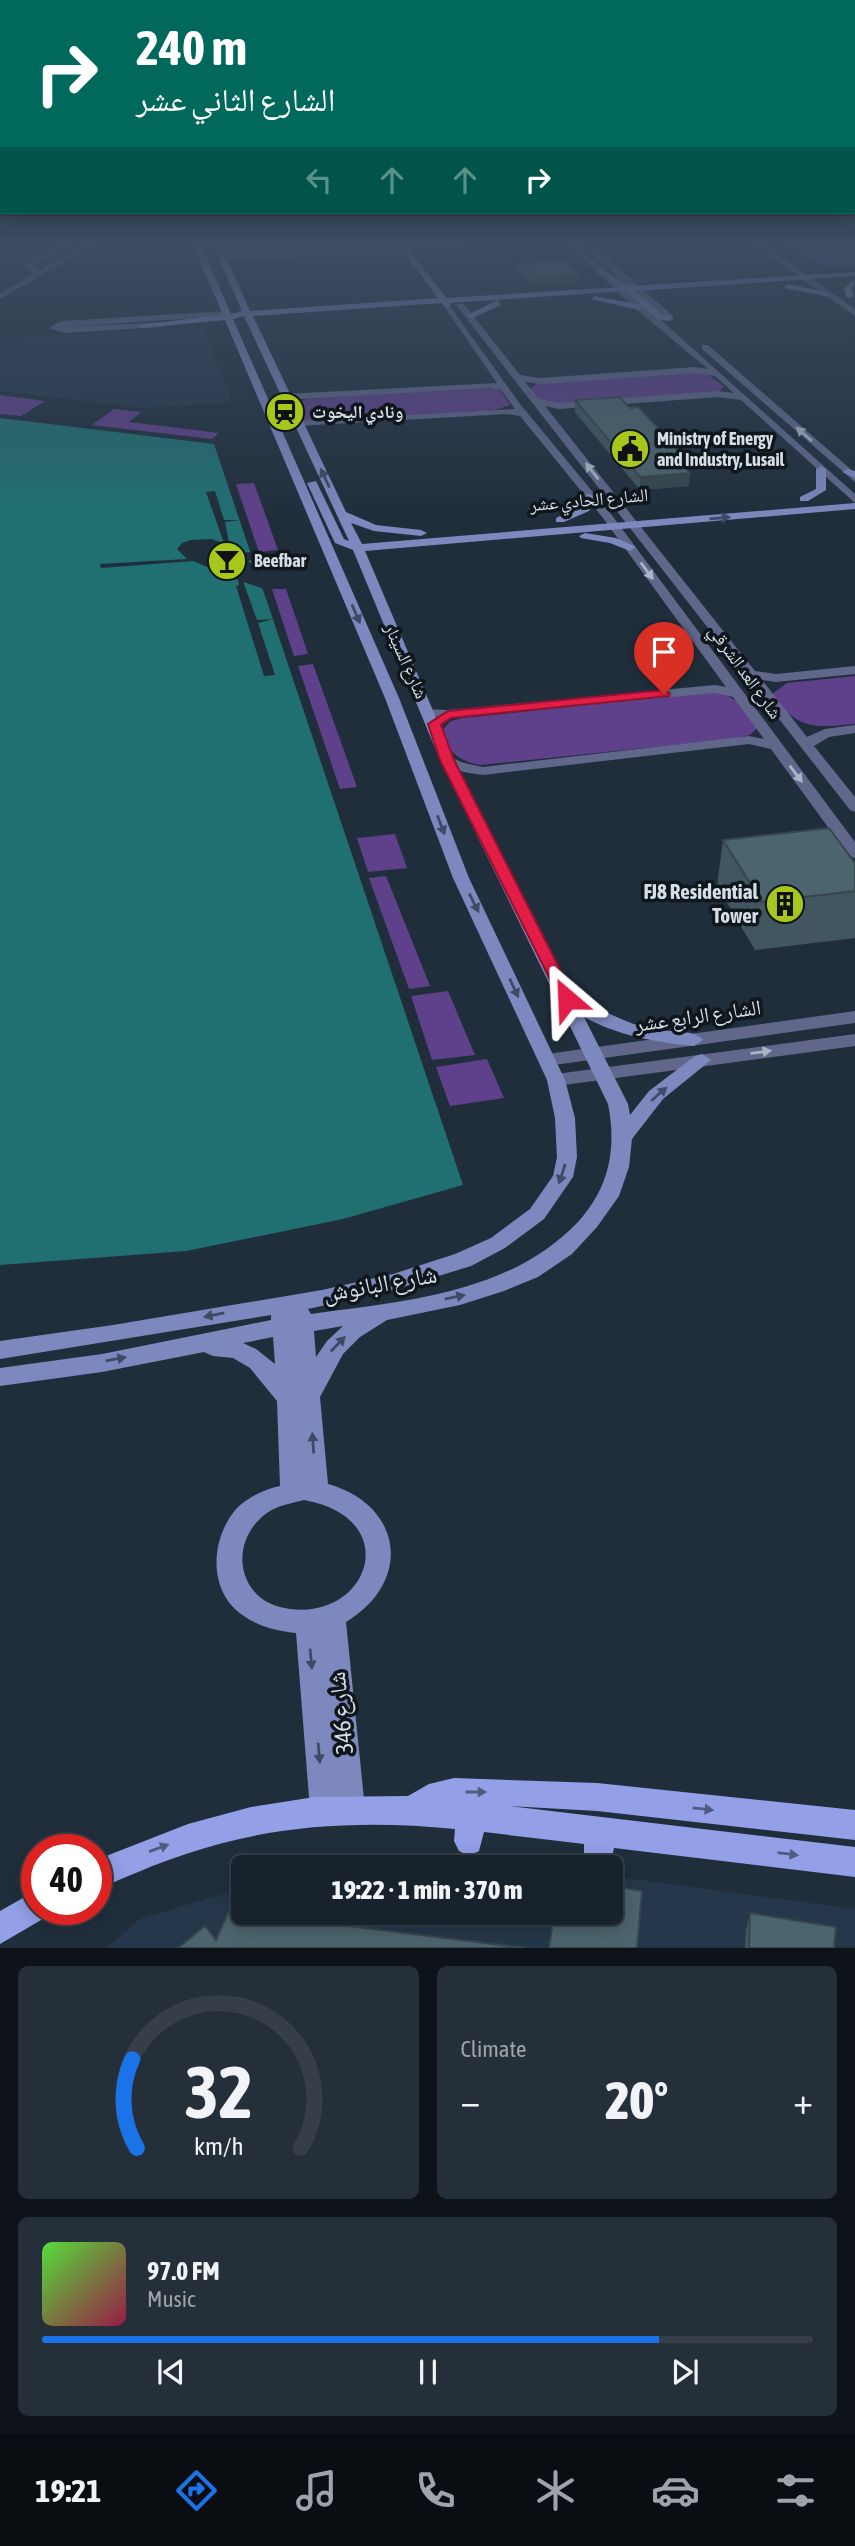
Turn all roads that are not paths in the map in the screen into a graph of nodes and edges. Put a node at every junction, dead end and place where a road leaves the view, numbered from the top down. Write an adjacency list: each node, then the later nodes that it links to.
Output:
1 (258, 335): 8 (street, شارع السينار)
2 (238, 336): 37 (street, شارع السينار)
3 (249, 336): 8 (street)
4 (467, 336): 13 (street, شارع العد الشرقي)
5 (485, 336): 12 (street, شارع العد الشرقي)
6 (674, 336): 9 (street)
7 (698, 341): 24 (street, one-way to 7)
8 (264, 348): 17 (street, شارع السينار)
9 (706, 363): 10 (street); 11 (street)
10 (695, 370): 11 (street); 12 (street)
11 (719, 374): 14 (street)
12 (522, 383): 18 (street, شارع العد الشرقي)
13 (496, 384): 17 (street); 20 (street, شارع العد الشرقي)
14 (733, 387): 15 (street); 16 (street)
15 (718, 394): 16 (street); 19 (street)
16 (744, 398): 23 (street)
17 (287, 400): 22 (street, شارع السينار)
18 (538, 402): 19 (street); 21 (street, شارع العد الشرقي)
19 (559, 406): 21 (street)
20 (516, 410): 22 (street); 25 (street, شارع العد الشرقي)
21 (546, 413): 28 (street, شارع العد الشرقي, one-way to 21)
22 (301, 427): 30 (street, شارع السينار, one-way to 22)
23 (821, 469): 26 (street); 27 (street)
24 (852, 475)
25 (591, 496): 32 (street); 33 (street, شارع العد الشرقي)
26 (854, 499): 27 (street, الشارع الحادي عشر); 29 (street)
27 (804, 505): 28 (street, الشارع الحادي عشر); 29 (street, الشارع الحادي عشر); 31 (street)
28 (626, 514): 33 (street, الشارع الحادي عشر); 34 (street, شارع العد الشرقي)
29 (756, 514): 34 (street, الشارع الحادي عشر, one-way to 29)
30 (343, 515): 36 (street); 38 (street, شارع السينار)
31 (855, 519)
32 (560, 520): 33 (street, الشارع الحادي عشر); 36 (street, الشارع الحادي عشر)
33 (611, 521): 34 (street, الشارع الحادي عشر); 35 (street, الشارع الحادي عشر); 39 (street, شارع العد الشرقي)
34 (634, 525): 42 (street, شارع العد الشرقي)
35 (540, 533): 36 (street, الشارع الحادي عشر); 39 (street)
36 (423, 538): 38 (street, الشارع الحادي عشر); 40 (street)
37 (332, 541): 38 (street); 64 (street, شارع السينار, one-way to 64)
38 (356, 544): 40 (street, شارع السينار)
39 (630, 547): 44 (street, شارع العد الشرقي, one-way to 44)
40 (370, 577): 46 (street, شارع السينار)
41 (855, 670): 43 (street)
42 (754, 675): 43 (street); 45 (street, شارع العد الشرقي)
43 (776, 678): 45 (street)
44 (720, 684): 46 (street); 48 (street, شارع العد الشرقي)
45 (763, 687): 47 (street, شارع العد الشرقي)
46 (432, 718): 54 (street, شارع السينار)
47 (792, 724): 50 (street); 52 (street, شارع العد الشرقي)
48 (762, 728): 51 (street); 53 (street, شارع العد الشرقي)
49 (855, 729): 50 (street)
50 (830, 732): 52 (street)
51 (749, 740): 53 (street); 55 (street)
52 (808, 744): 57 (street, شارع العد الشرقي)
53 (774, 745): 58 (street, شارع العد الشرقي, one-way to 58)
54 (447, 760): 55 (street); 56 (street, شارع السينار)
55 (482, 771): 56 (street)
56 (460, 787): 59 (street, شارع السينار)
57 (855, 807)
58 (855, 853)
59 (567, 999): 61 (street); 63 (street, شارع السينار)
60 (855, 1017): 61 (street, الشارع الرابع عشر)
61 (694, 1040): 63 (street, الشارع الرابع عشر)
62 (855, 1040): 65 (street, الشارع الرابع عشر, one-way to 62)
63 (595, 1054): 64 (street, الشارع الرابع عشر); 66 (street, شارع السينار)
64 (547, 1060): 67 (street, شارع السينار)
65 (702, 1060): 66 (street, الشارع الرابع عشر); 68 (street, one-way to 65)
66 (604, 1073): 67 (street, الشارع الرابع عشر); 68 (street, شارع البانوش)
67 (556, 1080): 70 (street, شارع البانوش, one-way to 70)
68 (624, 1136): 69 (street, شارع البانوش, one-way to 68)
69 (388, 1311): 70 (street, شارع البانوش); 76 (street, one-way to 69)
70 (291, 1314): 71 (street, شارع البانوش, one-way to 71); 73 (street, شارع البانوش); 76 (street)
71 (79, 1339): 72 (street, شارع البانوش); 74 (street)
72 (8, 1349): 75 (street)
73 (174, 1349): 74 (street, شارع البانوش, one-way to 73); 76 (street)
74 (79, 1366): 75 (street, شارع البانوش)
75 (8, 1377)
76 (299, 1398): 77 (street)
77 (304, 1491): 78 (street); 78 (street)
78 (320, 1620): 79 (street, شارع 346)
79 (337, 1809): 80 (main road); 83 (main road, one-way to 79)
80 (413, 1810): 81 (main road, one-way to 81); 82 (main road, one-way to 82)
81 (855, 1825)
82 (855, 1862)
83 (112, 1868)
84 (21, 1916): 85 (main road)
85 (0, 1930)

